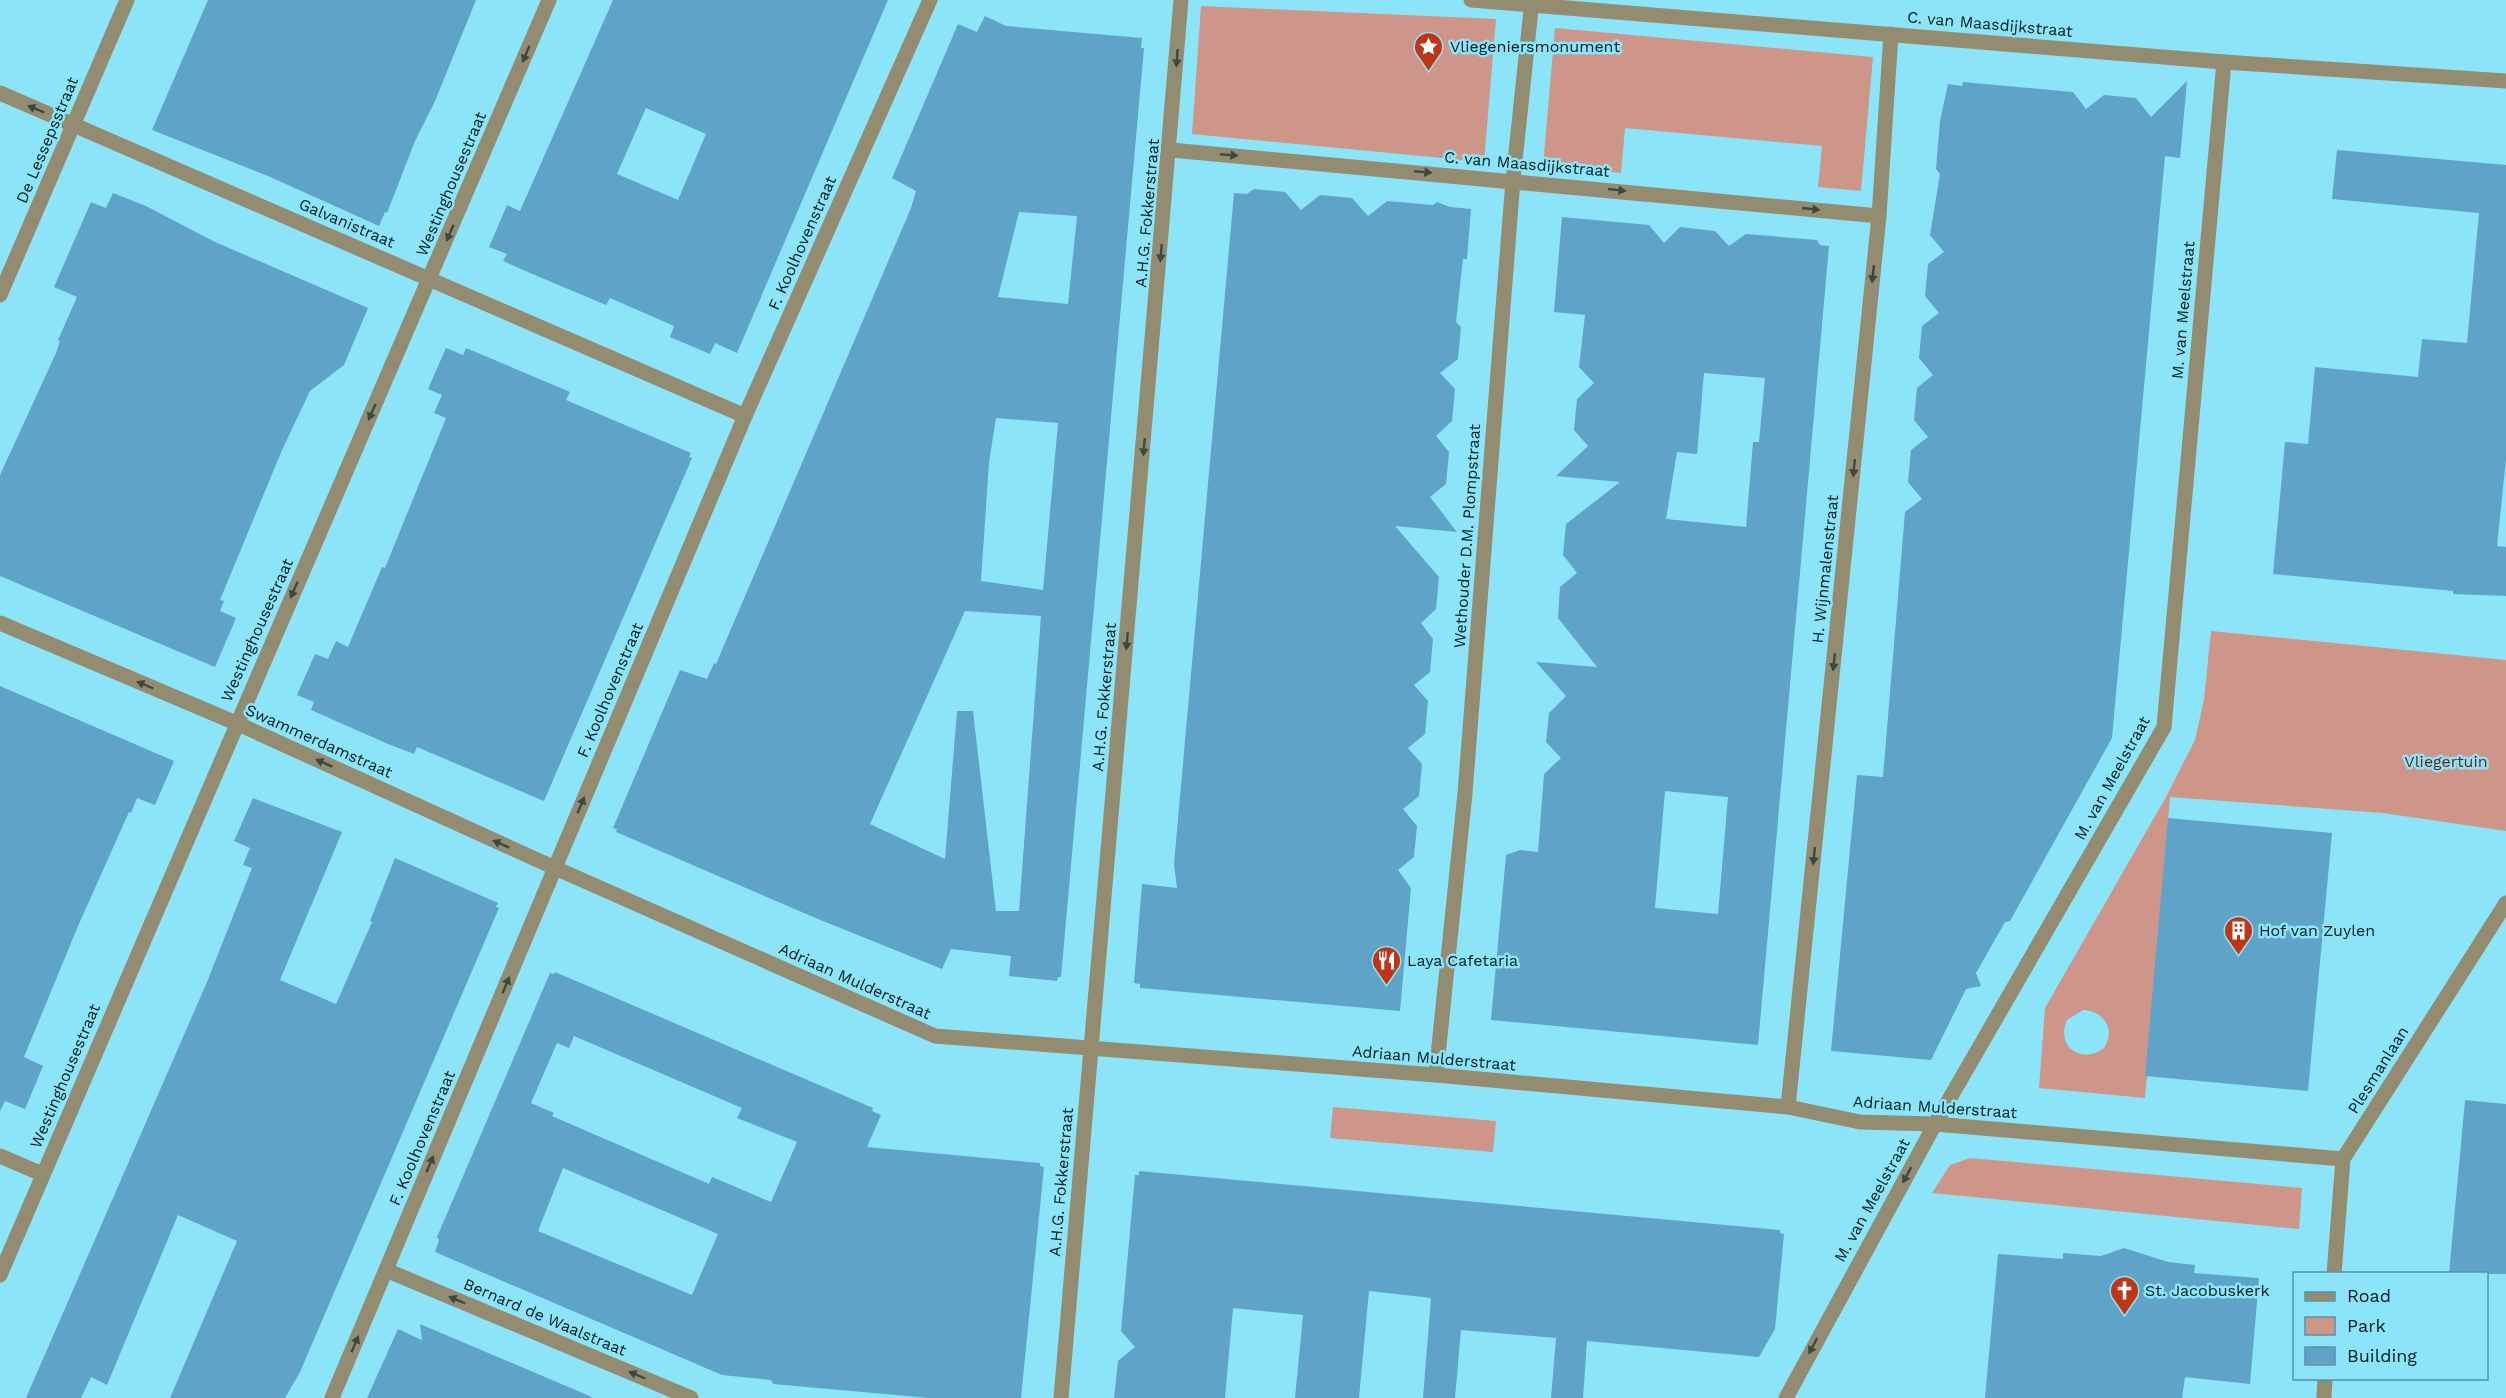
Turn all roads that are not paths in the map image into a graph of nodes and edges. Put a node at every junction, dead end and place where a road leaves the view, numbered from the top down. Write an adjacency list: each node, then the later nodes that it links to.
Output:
1 (127, 0): 11 (street, De Lessepsstraat)
2 (549, 0): 15 (street, Westinghousestraat, one-way to 15)
3 (930, 0): 17 (street, F. Koolhovenstraat)
4 (1181, 0): 12 (street, A.H.G. Fokkerstraat, one-way to 12)
5 (1471, 0): 6 (street, C. van Maasdijkstraat)
6 (1531, 3): 7 (street, C. van Maasdijkstraat); 13 (street, Wethouder D.M. Plompstraat)
7 (1891, 34): 8 (street, C. van Maasdijkstraat); 14 (street, H. Wijnmalenstraat)
8 (2224, 62): 9 (street, C. van Maasdijkstraat); 25 (street, M. van Meelstraat)
9 (2506, 81)
10 (0, 93): 11 (street, Galvanistraat, one-way to 10)
11 (73, 124): 15 (street, Galvanistraat); 16 (street, De Lessepsstraat)
12 (1170, 150): 13 (street, C. van Maasdijkstraat, one-way to 13); 22 (street, A.H.G. Fokkerstraat, one-way to 22)
13 (1513, 180): 14 (street, C. van Maasdijkstraat, one-way to 14); 23 (street, Wethouder D.M. Plompstraat)
14 (1879, 216): 24 (street, H. Wijnmalenstraat, one-way to 24)
15 (430, 279): 17 (street, Galvanistraat); 19 (street, Westinghousestraat, one-way to 19)
16 (0, 295)
17 (745, 416): 20 (street, F. Koolhovenstraat, one-way to 17)
18 (0, 623): 19 (street, Swammerdamstraat, one-way to 18)
19 (236, 723): 20 (street, Swammerdamstraat, one-way to 19); 28 (street, Westinghousestraat)
20 (555, 868): 22 (street, Adriaan Mulderstraat); 29 (street, F. Koolhovenstraat, one-way to 20)
21 (2506, 903): 27 (street, Plesmanlaan)
22 (1091, 1049): 23 (street, Adriaan Mulderstraat); 35 (street, A.H.G. Fokkerstraat)
23 (1436, 1075): 24 (street, Adriaan Mulderstraat)
24 (1788, 1107): 25 (street, Adriaan Mulderstraat)
25 (1935, 1124): 27 (street, Adriaan Mulderstraat); 36 (street, M. van Meelstraat, one-way to 36)
26 (0, 1156): 28 (street)
27 (2343, 1159): 30 (street, Plesmanlaan)
28 (42, 1174): 31 (street, Westinghousestraat)
29 (386, 1270): 33 (street, F. Koolhovenstraat, one-way to 29); 34 (street, Bernard de Waalstraat, one-way to 29)
30 (2334, 1272)
31 (0, 1275)
32 (2325, 1380): 37 (street)
33 (332, 1398)
34 (691, 1398)
35 (1060, 1398)
36 (1786, 1398)
37 (2324, 1398)

